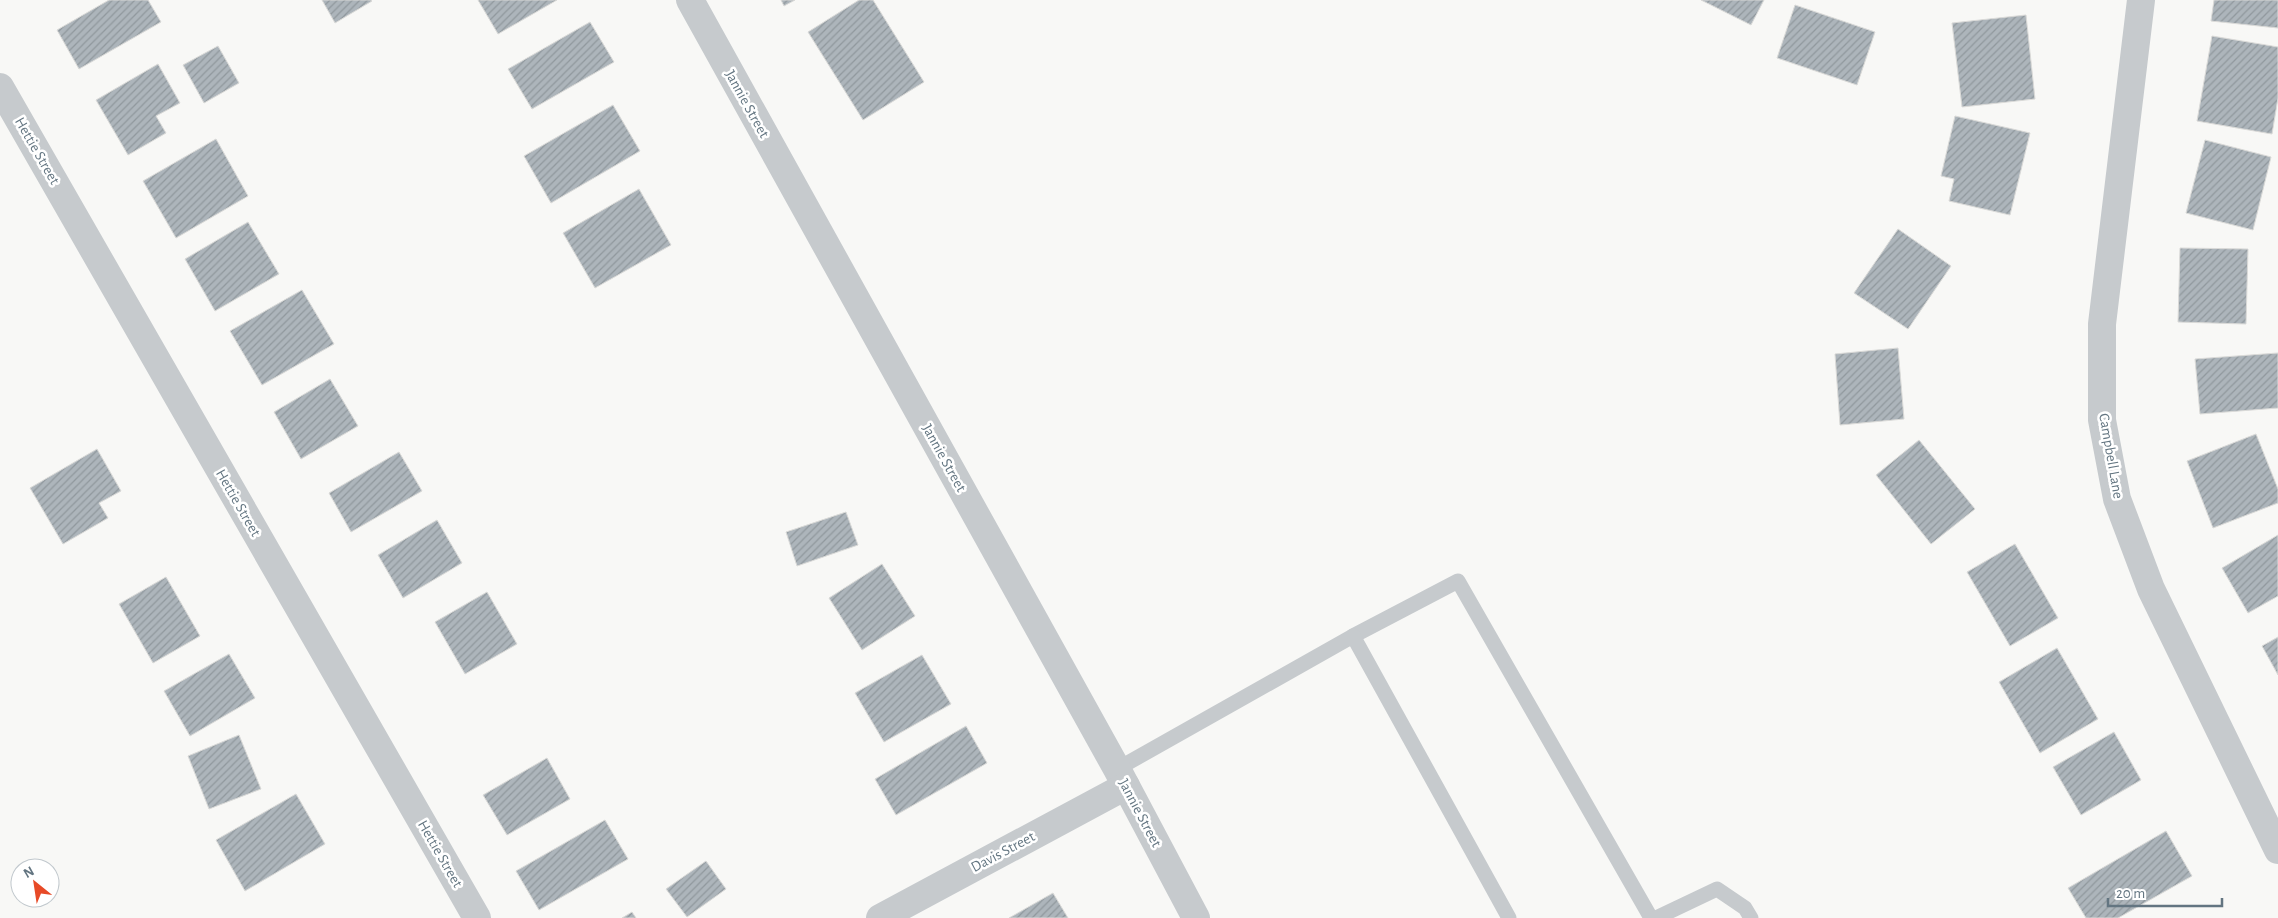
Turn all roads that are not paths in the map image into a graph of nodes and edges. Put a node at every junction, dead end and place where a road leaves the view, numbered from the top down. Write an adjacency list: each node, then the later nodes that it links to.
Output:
1 (690, 0): 5 (street, Jannie Street)
2 (2141, 0): 6 (street, Campbell Lane)
3 (0, 87): 7 (street, Hettie Street)
4 (1353, 636): 5 (lane); 10 (lane); 11 (lane)
5 (1121, 777): 8 (street, Davis Street); 9 (street, Jannie Street)
6 (2278, 850)
7 (477, 918)
8 (880, 918)
9 (1196, 918)
10 (1509, 918)
11 (1651, 918)
12 (1656, 918): 13 (lane)
13 (1751, 918)

